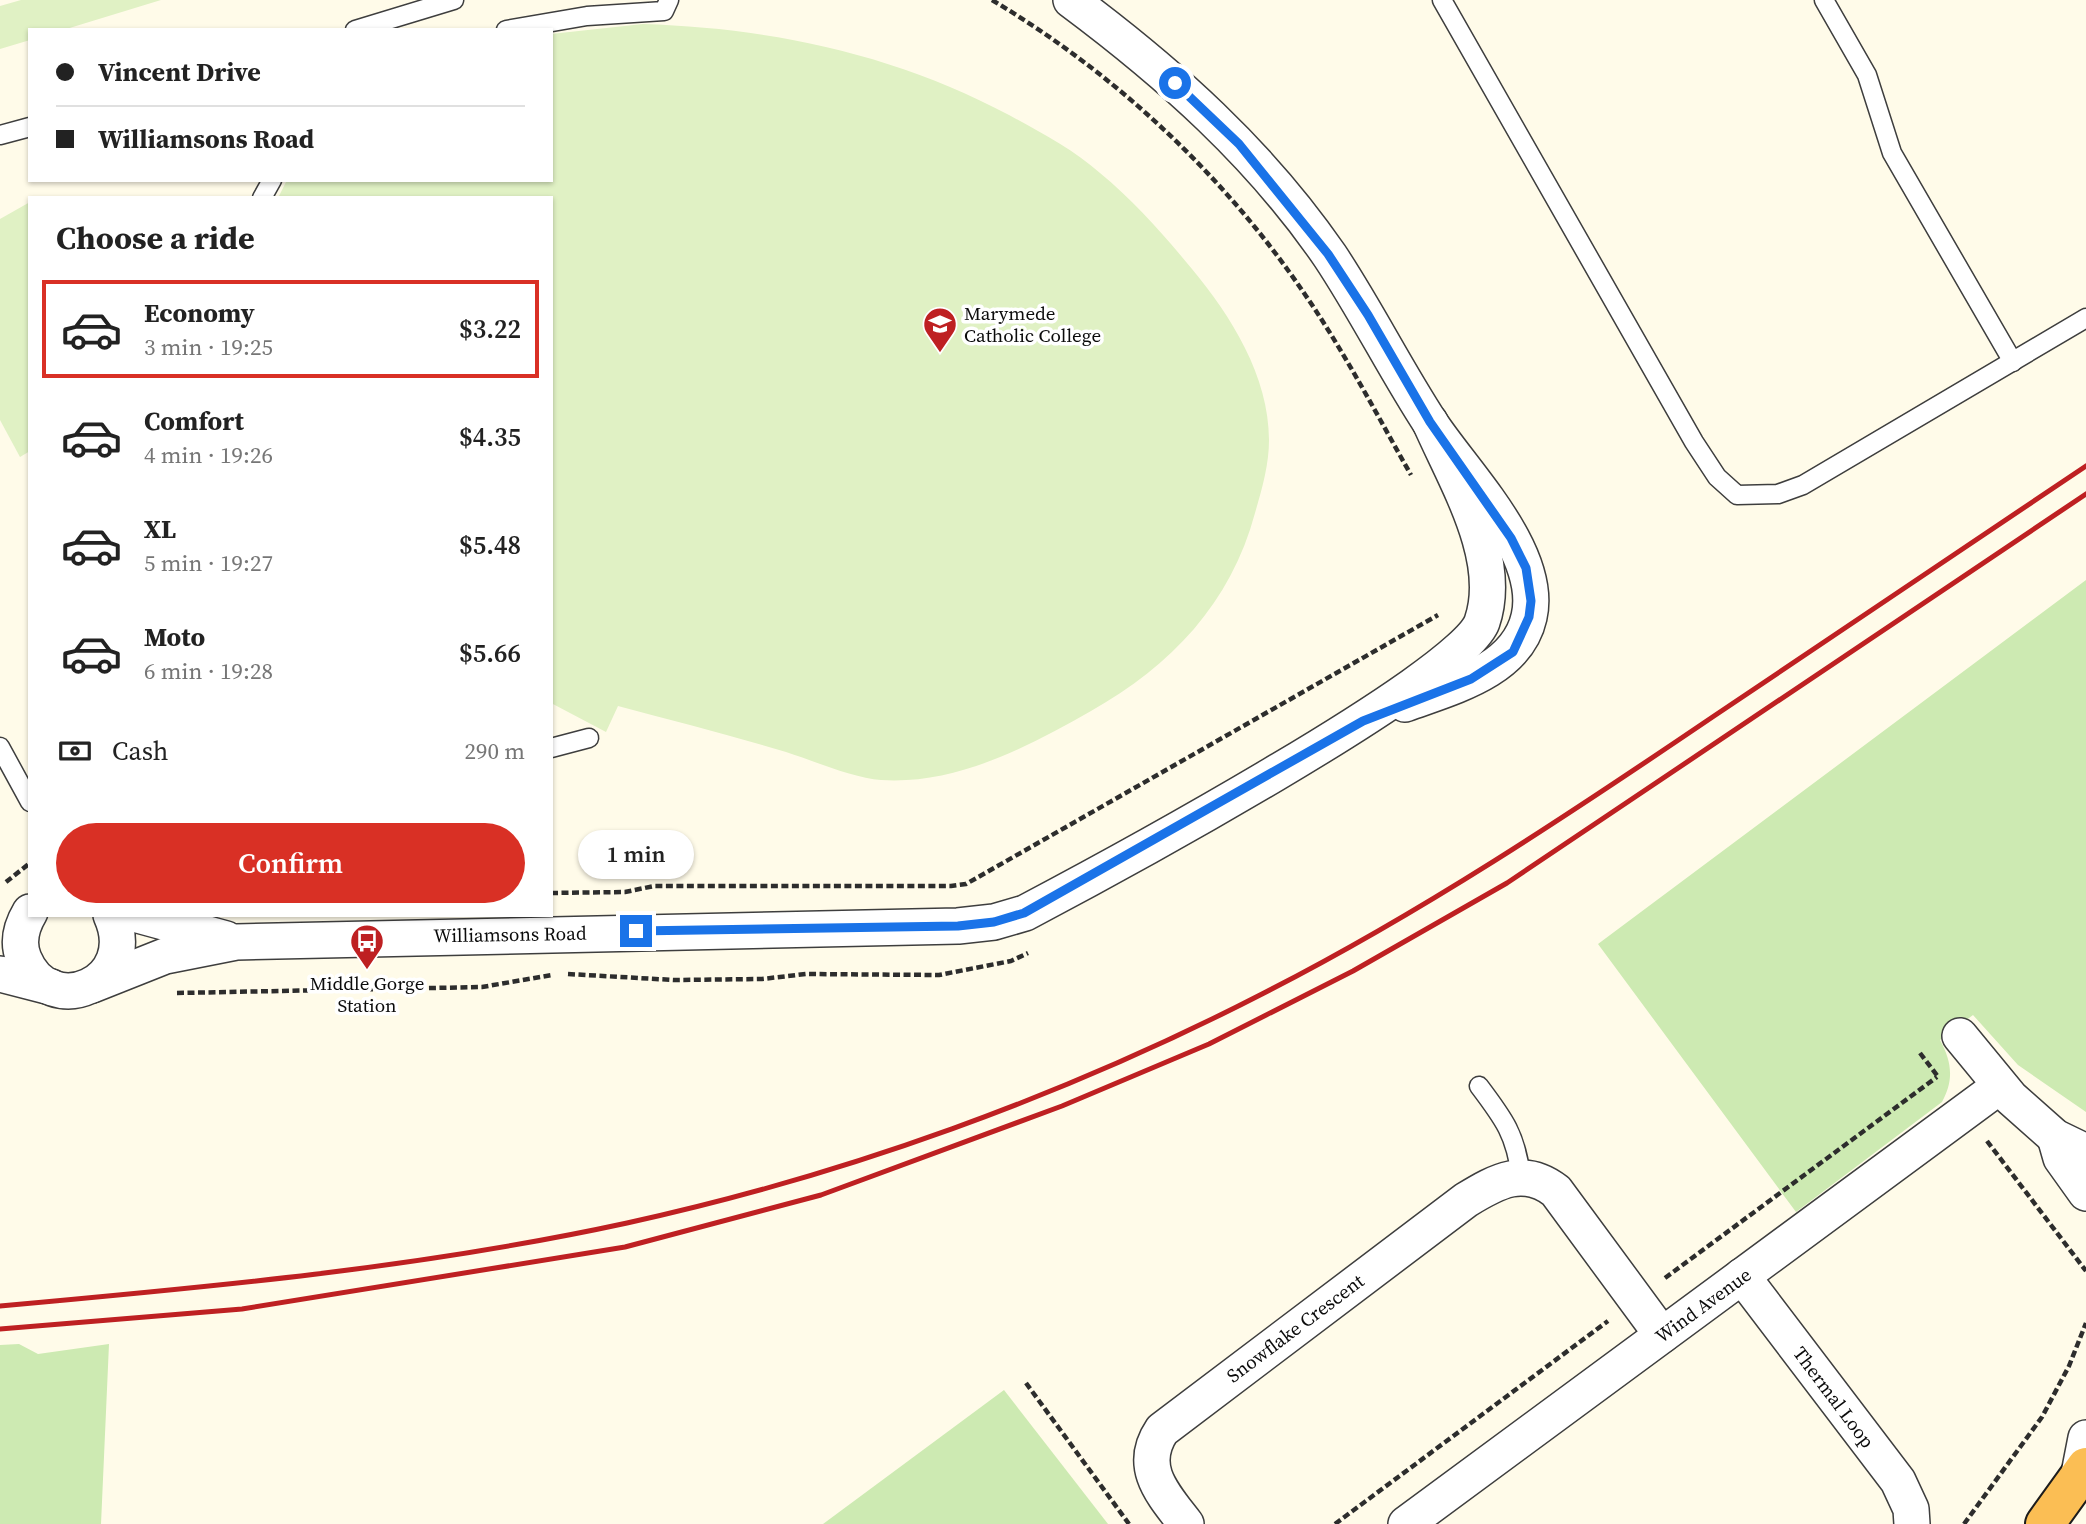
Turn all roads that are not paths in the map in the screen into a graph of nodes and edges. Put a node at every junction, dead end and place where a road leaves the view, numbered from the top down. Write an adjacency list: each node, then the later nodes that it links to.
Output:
1 (454, 0): 6 (lane)
2 (669, 0): 7 (lane)
3 (1071, 0): 12 (street)
4 (1442, 0): 11 (lane)
5 (1824, 0): 11 (lane)
6 (362, 28)
7 (518, 28)
8 (28, 128): 9 (lane)
9 (0, 135)
10 (2086, 318): 11 (lane)
11 (2013, 362)
12 (1430, 422): 13 (street, Williamsons Road); 13 (street, Williamsons Road)
13 (1363, 721): 23 (street, Williamsons Road)
14 (589, 738): 16 (lane)
15 (0, 747): 17 (lane)
16 (553, 747)
17 (28, 798)
18 (28, 912): 22 (street)
19 (28, 916): 27 (street)
20 (112, 917): 26 (street)
21 (145, 917): 24 (street, Williamsons Road)
22 (0, 924)
23 (505, 925): 24 (street, Williamsons Road)
24 (236, 942): 26 (street, Williamsons Road)
25 (0, 974): 27 (street)
26 (92, 985): 27 (street, Williamsons Road)
27 (55, 988)
28 (1960, 1037): 30 (street)
29 (1479, 1086): 32 (lane)
30 (2000, 1086): 31 (street); 34 (street, Wind Avenue)
31 (2078, 1148): 33 (street)
32 (1521, 1177): 35 (street); 38 (street, Snowflake Crescent)
33 (2086, 1193)
34 (1742, 1276): 35 (street, Wind Avenue); 40 (street, Thermal Loop)
35 (1662, 1335): 39 (street, Wind Avenue)
36 (2086, 1438): 37 (street)
37 (2082, 1473): 41 (highway)
38 (1186, 1524)
39 (1406, 1524)
40 (1912, 1524)
41 (2045, 1524)

